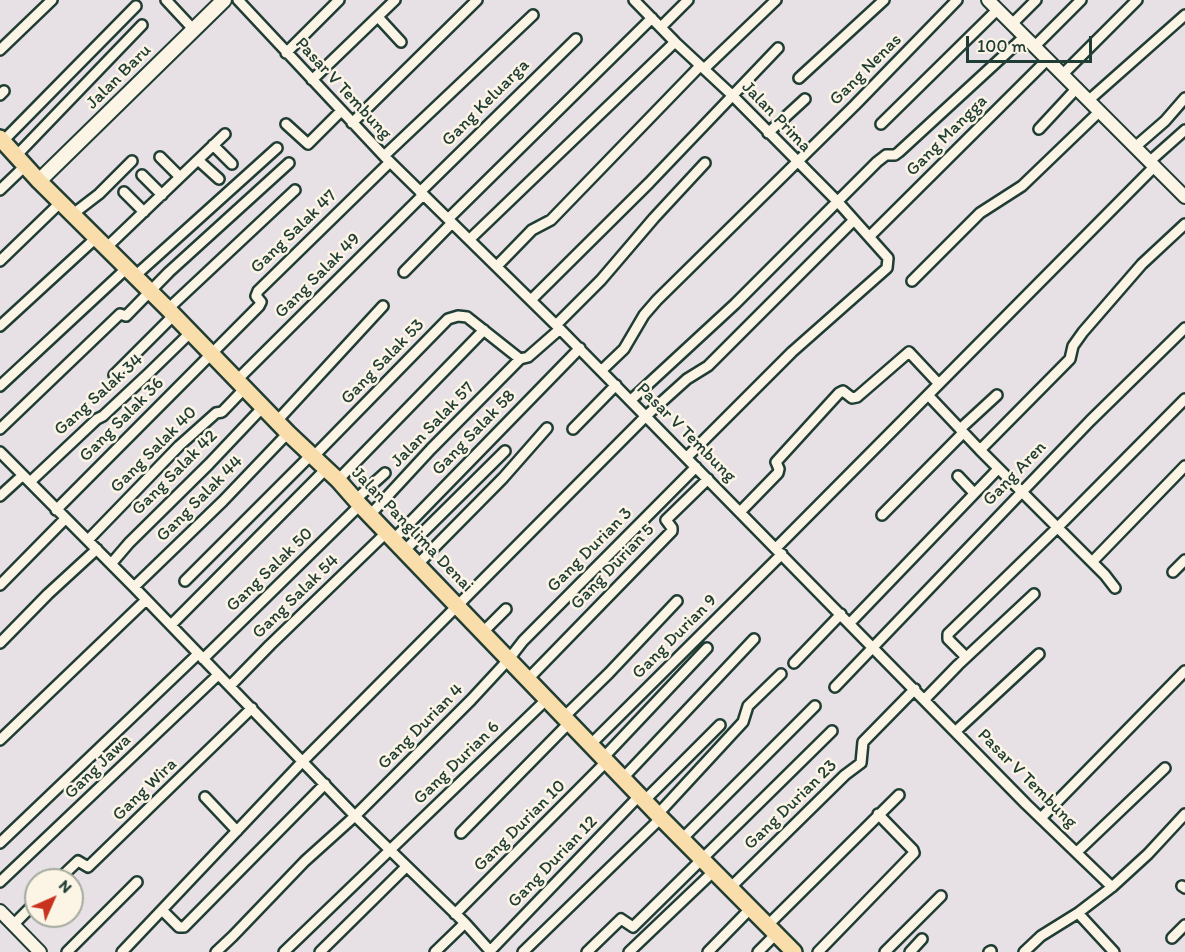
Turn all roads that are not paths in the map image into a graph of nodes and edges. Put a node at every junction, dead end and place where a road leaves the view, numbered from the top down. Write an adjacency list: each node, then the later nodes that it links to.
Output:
1 (52, 0): 32 (street)
2 (166, 0): 25 (street)
3 (224, 0): 25 (main road, Jalan Baru)
4 (238, 0): 33 (street, Pasar V Tembung)
5 (339, 0): 33 (street)
6 (395, 0): 20 (street)
7 (477, 0): 46 (street)
8 (634, 0): 21 (street, Jalan Prima)
9 (688, 0): 24 (street)
10 (776, 0): 35 (street)
11 (884, 0): 37 (street)
12 (957, 0): 62 (street, Gang Nenas)
13 (1036, 0): 22 (street)
14 (1081, 0): 30 (street)
15 (1137, 0): 36 (street)
16 (995, 4): 22 (street); 48 (street)
17 (136, 6): 53 (street)
18 (533, 15): 58 (street, Gang Salak 47)
19 (1185, 15): 43 (street)
20 (378, 17): 28 (street); 38 (street)
21 (652, 18): 24 (street, Jalan Prima); 82 (street)
22 (1012, 24): 26 (street)
23 (142, 25): 60 (street)
24 (661, 27): 29 (street, Jalan Prima)
25 (193, 29): 70 (main road, Jalan Baru)
26 (1024, 37): 30 (street); 77 (street)
27 (576, 39): 74 (street, Gang Keluarga)
28 (401, 42)
29 (675, 42): 35 (street, Jalan Prima); 85 (street)
30 (1034, 47): 34 (street)
31 (778, 48): 40 (street)
32 (0, 50)
33 (286, 53): 38 (street, Pasar V Tembung)
34 (1047, 60): 36 (street); 84 (street, Gang Mangga)
35 (702, 67): 40 (street, Jalan Prima); 88 (street)
36 (1063, 74): 39 (street)
37 (799, 78)
38 (312, 80): 44 (street, Pasar V Tembung)
39 (1077, 88): 43 (street); 49 (street)
40 (733, 96): 51 (street, Jalan Prima); 93 (street)
41 (1185, 98): 55 (street)
42 (805, 99): 51 (street)
43 (1089, 100): 45 (street)
44 (342, 111): 46 (street, Pasar V Tembung); 47 (street)
45 (1100, 111): 55 (street); 91 (street)
46 (352, 123): 58 (street, Pasar V Tembung)
47 (286, 124)
48 (881, 124)
49 (1039, 129)
50 (1185, 130): 66 (street, Gang Durian 9)
51 (768, 133): 62 (street, Jalan Prima)
52 (225, 134): 54 (street)
53 (1, 140): 60 (main road, Jalan Panglima Denai)
54 (213, 145): 59 (street); 65 (street)
55 (1135, 147): 66 (street)
56 (277, 148): 89 (street)
57 (160, 157): 68 (street)
58 (387, 159): 74 (street, Pasar V Tembung); 102 (street, Gang Salak 47)
59 (198, 160): 68 (street); 69 (street)
60 (21, 161): 70 (main road, Jalan Panglima Denai); 71 (street)
61 (132, 161): 80 (street)
62 (796, 162): 77 (street, Jalan Prima); 104 (street, Gang Nenas)
63 (289, 163): 92 (street)
64 (705, 163): 97 (street, Jalan Salak 57)
65 (232, 164)
66 (1151, 164): 76 (street); 107 (street, Gang Durian 9)
67 (142, 175): 75 (street)
68 (180, 177): 75 (street)
69 (219, 179)
70 (39, 181): 78 (main road, Jalan Panglima Denai)
71 (0, 190)
72 (295, 190): 95 (street)
73 (124, 192): 79 (street)
74 (421, 194): 82 (street, Pasar V Tembung); 106 (street, Gang Salak 49)
75 (162, 195): 79 (street)
76 (1185, 197)
77 (837, 201): 81 (street, Jalan Prima); 113 (street)
78 (61, 202): 80 (main road, Jalan Panglima Denai); 87 (street)
79 (144, 212): 86 (street)
80 (73, 214): 86 (main road, Jalan Panglima Denai)
81 (854, 220): 84 (street, Jalan Prima); 115 (street)
82 (450, 221): 85 (street, Pasar V Tembung); 90 (street)
83 (1185, 224): 122 (street)
84 (870, 236): 126 (street, Jalan Prima)
85 (470, 239): 88 (street, Pasar V Tembung)
86 (102, 242): 89 (main road, Jalan Panglima Denai); 96 (street)
87 (0, 261)
88 (497, 266): 93 (street, Pasar V Tembung)
89 (131, 272): 92 (main road, Jalan Panglima Denai); 109 (street)
90 (404, 272)
91 (912, 281)
92 (150, 291): 95 (main road, Jalan Panglima Denai); 118 (street)
93 (531, 300): 97 (street, Pasar V Tembung)
94 (383, 306): 116 (street)
95 (171, 312): 100 (main road, Jalan Panglima Denai); 105 (street)
96 (0, 326)
97 (558, 327): 101 (street, Pasar V Tembung); 103 (street, Jalan Salak 57)
98 (1185, 328): 136 (street, Gang Aren)
99 (484, 330): 103 (street, Gang Salak 53); 125 (street, Gang Salak 53); 135 (street)
100 (190, 333): 102 (main road, Jalan Panglima Denai); 133 (street, Gang Salak 34)
101 (580, 348): 104 (street, Pasar V Tembung); 146 (street, Gang Salak 58)
102 (211, 355): 106 (main road, Jalan Panglima Denai); 140 (street, Gang Salak 36)
103 (520, 359): 139 (street, Jalan Salak 57)
104 (601, 370): 108 (street, Pasar V Tembung)
105 (114, 375)
106 (241, 384): 114 (main road, Jalan Panglima Denai); 145 (street, Gang Salak 40)
107 (939, 384): 110 (street, Gang Durian 9); 141 (street)
108 (616, 385): 113 (street, Pasar V Tembung); 119 (street)
109 (0, 386)
110 (928, 395): 120 (street); 148 (street, Gang Durian 9)
111 (997, 395): 120 (street)
112 (1185, 399): 144 (street)
113 (631, 400): 115 (street, Pasar V Tembung)
114 (263, 407): 116 (main road, Jalan Panglima Denai); 151 (street, Gang Salak 42)
115 (646, 416): 126 (street, Pasar V Tembung); 161 (street)
116 (277, 421): 121 (main road, Jalan Panglima Denai)
117 (547, 428): 152 (street)
118 (0, 429)
119 (573, 429)
120 (962, 431): 122 (street); 142 (street)
121 (288, 433): 125 (main road, Jalan Panglima Denai); 156 (street, Gang Salak 44)
122 (980, 450): 130 (street)
123 (505, 451): 146 (street)
124 (0, 452): 133 (street)
125 (312, 456): 129 (main road, Jalan Panglima Denai); 154 (street, Gang Salak 53)
126 (687, 457): 128 (street, Pasar V Tembung)
127 (1185, 466): 150 (street)
128 (696, 467): 134 (street, Pasar V Tembung); 174 (street, Gang Durian 3)
129 (326, 469): 135 (main road, Jalan Panglima Denai); 165 (street)
130 (998, 469): 136 (street); 137 (street)
131 (385, 473): 139 (street)
132 (958, 476): 137 (street)
133 (26, 479): 138 (street, Gang Salak 34); 140 (street)
134 (708, 479): 141 (street, Pasar V Tembung); 179 (street, Gang Durian 5)
135 (338, 480): 139 (main road, Jalan Panglima Denai)
136 (1022, 492): 144 (street); 169 (street, Gang Aren)
137 (974, 493): 164 (street)
138 (0, 496)
139 (362, 507): 146 (main road, Jalan Panglima Denai); 172 (street, Gang Salak 50)
140 (56, 510): 143 (street)
141 (741, 511): 148 (street, Pasar V Tembung)
142 (882, 514)
143 (65, 519): 145 (street); 155 (street)
144 (1058, 527): 150 (street); 173 (street)
145 (88, 540): 147 (street)
146 (394, 541): 152 (main road, Jalan Panglima Denai); 180 (street, Gang Salak 54)
147 (97, 549): 151 (street); 168 (street)
148 (779, 551): 163 (street, Pasar V Tembung); 192 (street, Gang Durian 9)
149 (1185, 560): 153 (street)
150 (1092, 561): 157 (street)
151 (111, 564): 156 (street)
152 (417, 565): 161 (main road, Jalan Panglima Denai)
153 (1173, 572)
154 (185, 581)
155 (0, 585)
156 (134, 587): 159 (street)
157 (1114, 588)
158 (1034, 594): 173 (street)
159 (146, 600): 165 (street); 191 (street)
160 (676, 601): 187 (street)
161 (458, 607): 166 (main road, Jalan Panglima Denai); 194 (street)
162 (506, 609): 166 (street)
163 (841, 614): 164 (street, Pasar V Tembung); 175 (street)
164 (850, 623): 169 (street, Pasar V Tembung)
165 (171, 626): 172 (street)
166 (483, 632): 174 (main road, Jalan Panglima Denai)
167 (754, 639): 196 (street)
168 (0, 643)
169 (873, 647): 181 (street, Gang Aren); 182 (street, Pasar V Tembung)
170 (707, 648): 193 (street, Gang Durian 10)
171 (1039, 654): 190 (street)
172 (201, 656): 178 (street); 209 (street, Gang Salak 50)
173 (966, 657): 184 (street)
174 (509, 659): 179 (main road, Jalan Panglima Denai); 203 (street, Gang Durian 4)
175 (794, 663)
176 (1185, 671): 205 (street)
177 (781, 674): 204 (street)
178 (218, 675): 180 (street); 216 (street, Gang Jawa)
179 (528, 679): 183 (main road, Jalan Panglima Denai)
180 (230, 686): 186 (street)
181 (835, 687)
182 (915, 690): 184 (street, Pasar V Tembung); 219 (street, Gang Durian 23)
183 (547, 699): 187 (main road, Jalan Panglima Denai); 210 (street, Gang Durian 6)
184 (924, 699): 190 (street, Pasar V Tembung)
185 (815, 706): 208 (street)
186 (252, 708): 194 (street); 214 (street, Gang Wira)
187 (567, 720): 192 (main road, Jalan Panglima Denai); 207 (street)
188 (720, 725): 200 (street, Gang Durian 12)
189 (832, 731): 212 (street)
190 (956, 731): 205 (street, Pasar V Tembung)
191 (0, 740)
192 (591, 744): 193 (main road, Jalan Panglima Denai)
193 (605, 759): 196 (main road, Jalan Panglima Denai); 226 (street, Gang Durian 10)
194 (303, 761): 197 (street); 206 (street)
195 (1165, 768): 211 (street)
196 (624, 777): 200 (main road, Jalan Panglima Denai)
197 (325, 784): 203 (street); 222 (street)
198 (899, 795): 201 (street)
199 (205, 797): 206 (street)
200 (643, 797): 204 (main road, Jalan Panglima Denai); 240 (street, Gang Durian 12)
201 (878, 814): 230 (street); 247 (street)
202 (1185, 814): 218 (street)
203 (355, 816): 210 (street); 236 (street, Gang Durian 4)
204 (660, 816): 208 (main road, Jalan Panglima Denai); 241 (street)
205 (1041, 818): 211 (street, Pasar V Tembung)
206 (237, 831): 222 (street)
207 (461, 834)
208 (682, 838): 212 (main road, Jalan Panglima Denai)
209 (0, 843)
210 (391, 851): 213 (street); 237 (street, Gang Durian 6)
211 (1077, 852): 218 (street, Pasar V Tembung)
212 (703, 859): 215 (main road, Jalan Panglima Denai); 242 (street)
213 (406, 867): 226 (street); 238 (street)
214 (71, 868)
215 (714, 871): 219 (main road, Jalan Panglima Denai); 243 (street)
216 (0, 882)
217 (137, 882): 234 (street)
218 (1112, 887): 224 (street)
219 (730, 888): 221 (main road, Jalan Panglima Denai)
220 (941, 896): 248 (street)
221 (751, 908): 230 (main road, Jalan Panglima Denai); 244 (street)
222 (162, 910): 235 (street)
223 (0, 911): 228 (street)
224 (1078, 913): 250 (street); 251 (street)
225 (24, 914): 228 (street)
226 (455, 914): 227 (street)
227 (465, 923): 239 (street); 240 (street)
228 (13, 925): 233 (street)
229 (1185, 925): 231 (street)
230 (772, 929): 245 (street); 246 (main road, Jalan Panglima Denai)
231 (1172, 938)
232 (922, 939): 249 (street)
233 (40, 952)
234 (67, 952)
235 (122, 952)
236 (216, 952)
237 (284, 952)
238 (320, 952)
239 (435, 952)
240 (491, 952)
241 (523, 952)
242 (586, 952)
243 (629, 952)
244 (708, 952)
245 (758, 952)
246 (794, 952)
247 (818, 952)
248 (885, 952)
249 (910, 952)
250 (1024, 952)
251 (1114, 952)

